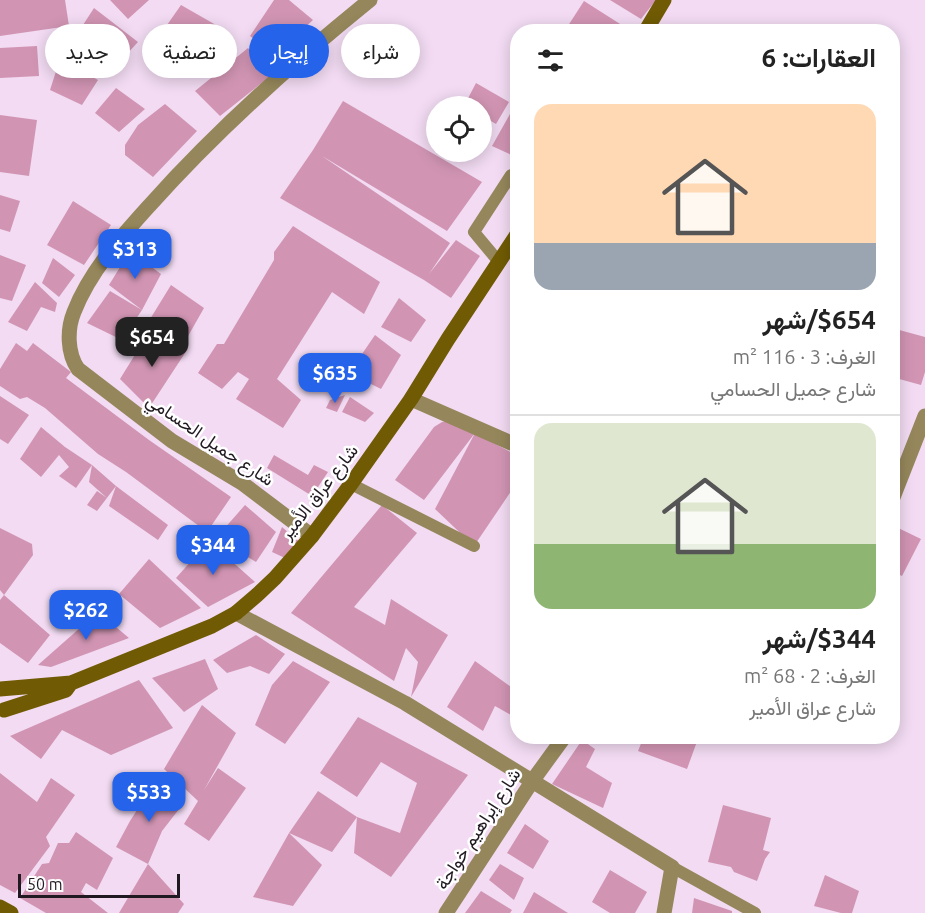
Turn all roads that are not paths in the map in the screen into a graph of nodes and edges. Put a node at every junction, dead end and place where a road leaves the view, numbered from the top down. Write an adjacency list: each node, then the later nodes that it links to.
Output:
1 (370, 0): 12 (street, شارع جميل الحسامي)
2 (664, 0): 3 (main road)
3 (650, 24)
4 (510, 177): 6 (lane)
5 (510, 245): 6 (main road, شارع عراق الأمير)
6 (499, 262): 7 (main road, شارع عراق الأمير)
7 (411, 399): 9 (street); 11 (main road, شارع عراق الأمير)
8 (925, 416): 10 (street)
9 (510, 442)
10 (900, 480)
11 (351, 484): 12 (main road, شارع عراق الأمير); 13 (lane)
12 (312, 536): 14 (main road, شارع عراق الأمير)
13 (474, 546)
14 (236, 613): 15 (main road, شارع عراق الأمير); 19 (street)
15 (71, 683): 16 (main road, شارع عراق الأمير); 17 (main road, شارع عراق الأمير)
16 (0, 689): 17 (main road)
17 (2, 714)
18 (559, 744): 19 (street, شارع إبراهيم خواجة)
19 (533, 780): 20 (street); 23 (street, شارع إبراهيم خواجة)
20 (672, 867): 24 (street); 25 (lane)
21 (0, 907): 22 (main road)
22 (11, 913)
23 (446, 913)
24 (664, 913)
25 (755, 913)

